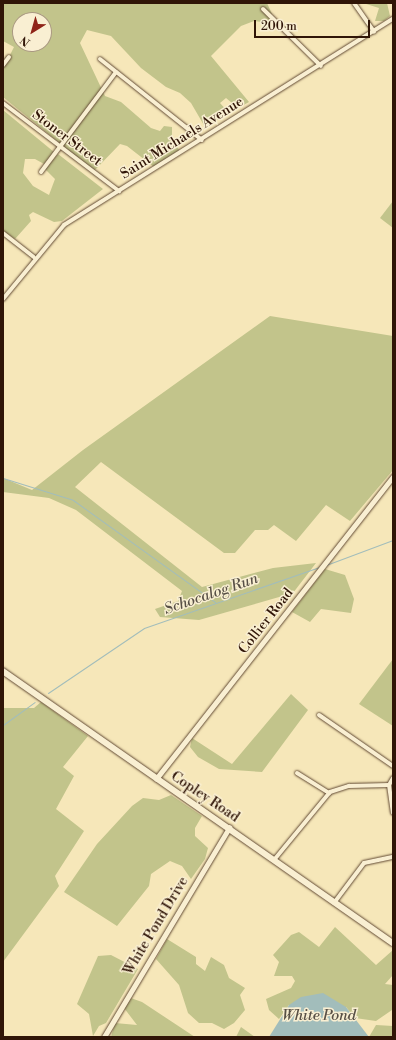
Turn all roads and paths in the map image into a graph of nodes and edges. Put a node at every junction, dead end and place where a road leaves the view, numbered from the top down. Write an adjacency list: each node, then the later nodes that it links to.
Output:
1 (354, 3): 4 (street)
2 (263, 8): 8 (street)
3 (393, 19): 4 (street, Saint Michaels Avenue)
4 (374, 32): 8 (street, Saint Michaels Avenue)
5 (9, 57): 7 (street)
6 (100, 59): 9 (street)
7 (3, 65)
8 (321, 66): 11 (street, Saint Michaels Avenue)
9 (116, 72): 11 (street); 12 (street)
10 (3, 103): 12 (street, Stoner Street)
11 (202, 140): 14 (street, Saint Michaels Avenue)
12 (60, 147): 13 (street); 14 (street, Stoner Street)
13 (41, 172)
14 (118, 191): 16 (street, Saint Michaels Avenue)
15 (3, 233): 16 (street)
16 (34, 257): 17 (street, Saint Michaels Avenue)
17 (3, 299)
18 (393, 477): 24 (street, Collier Road)
19 (3, 671): 24 (main road, Copley Road)
20 (319, 715): 21 (street)
21 (393, 766)
22 (297, 773): 26 (street)
23 (393, 778): 25 (street)
24 (156, 779): 28 (main road, Copley Road)
25 (389, 784): 26 (street); 27 (street)
26 (329, 793): 30 (street)
27 (393, 813)
28 (229, 828): 30 (main road, Copley Road); 33 (street, White Pond Drive)
29 (393, 857): 31 (street)
30 (274, 860): 31 (main road, Copley Road)
31 (334, 902): 32 (main road, Copley Road)
32 (393, 944)
33 (104, 1037)

